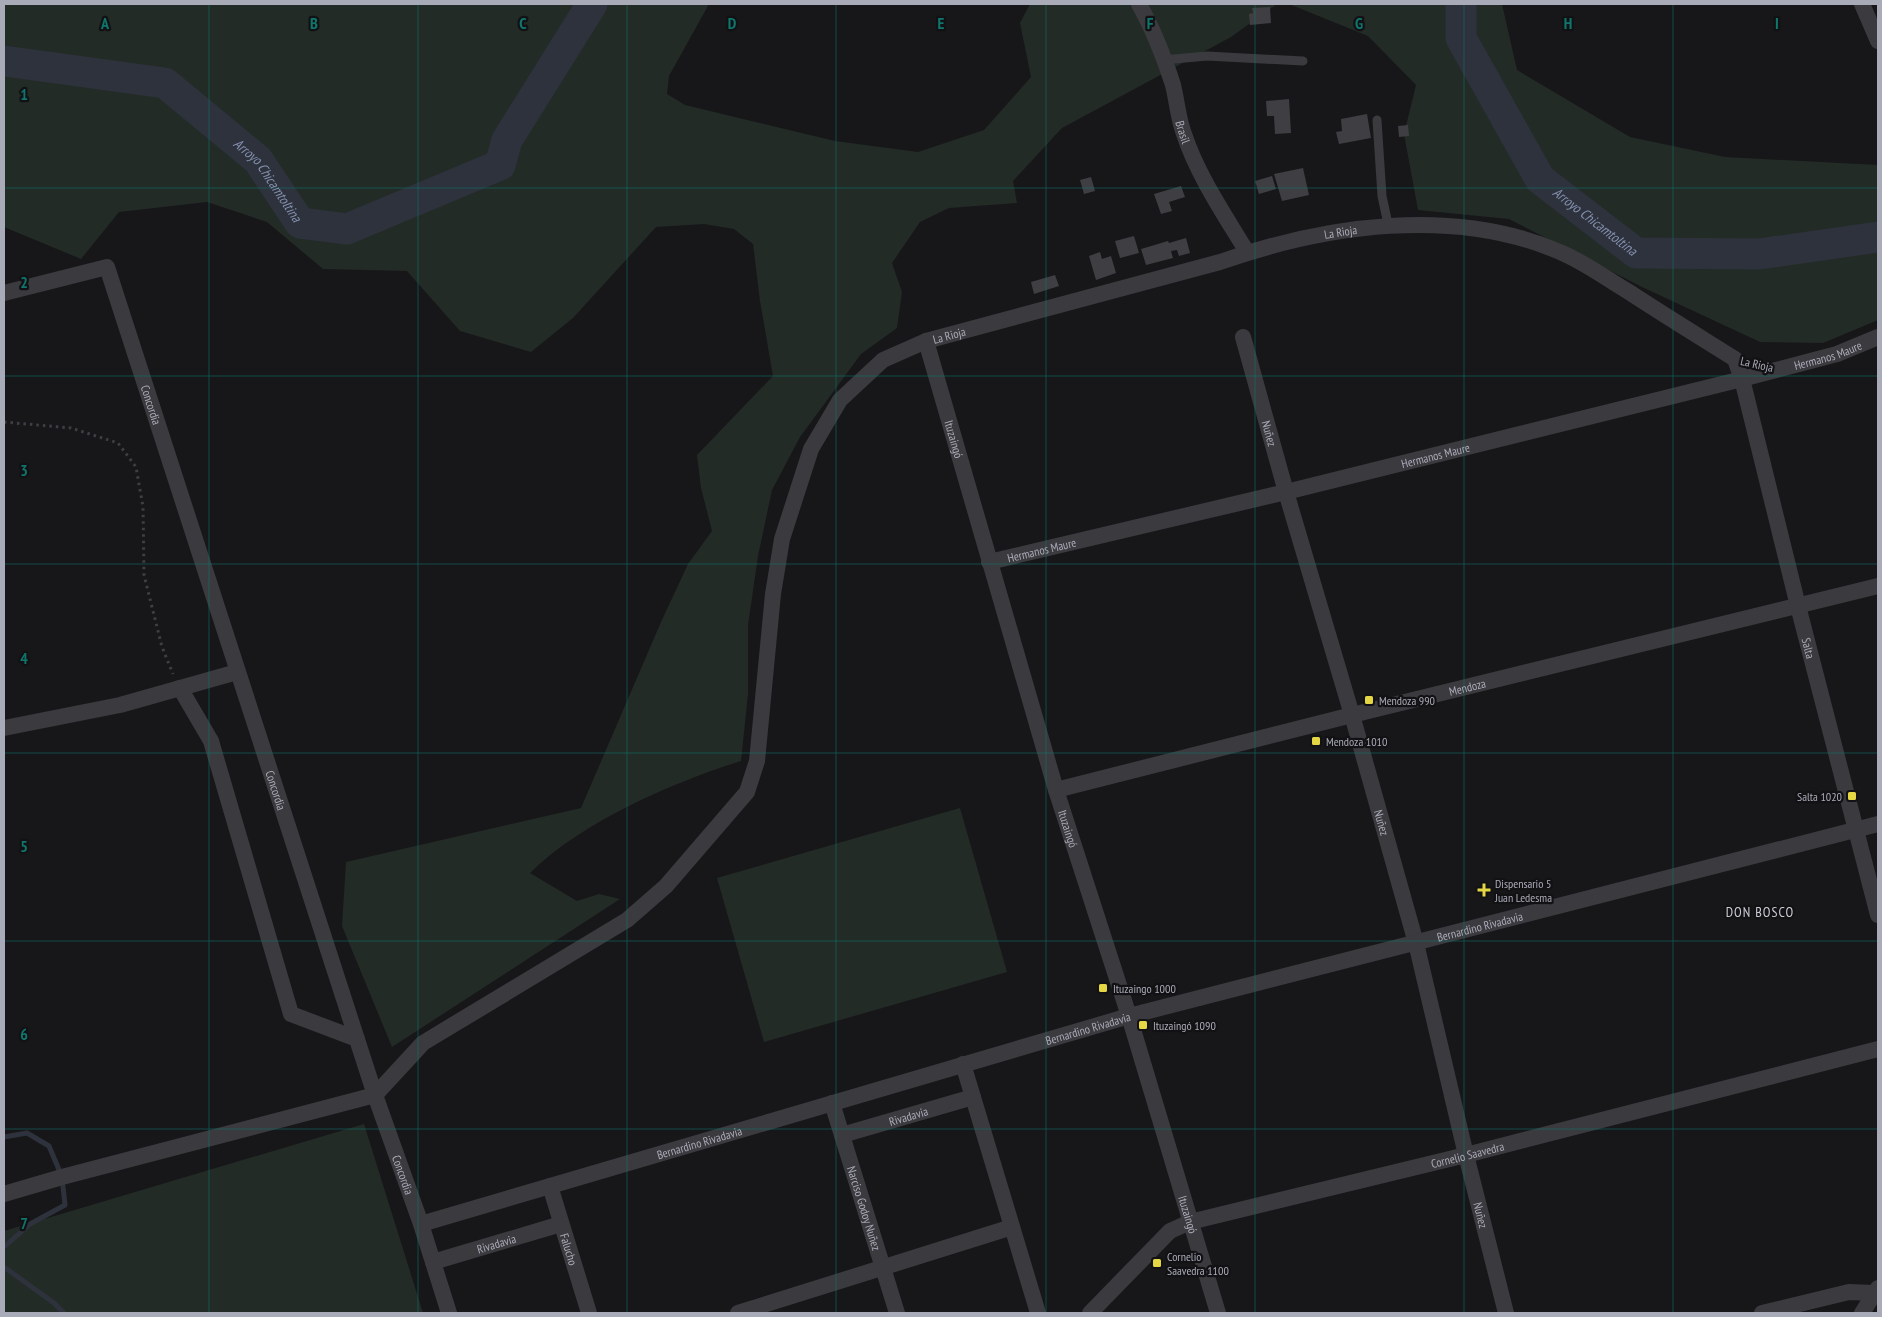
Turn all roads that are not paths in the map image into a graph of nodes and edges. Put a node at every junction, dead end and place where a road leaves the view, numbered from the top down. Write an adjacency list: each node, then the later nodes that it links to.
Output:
1 (1138, 4): 4 (street, Brasil)
2 (1862, 4): 3 (street)
3 (1877, 36)
4 (1163, 60): 5 (lane); 8 (street, Brasil)
5 (1303, 62)
6 (1377, 120): 7 (lane)
7 (1388, 224): 8 (street, La Rioja); 13 (street, La Rioja)
8 (1247, 252): 12 (street, La Rioja)
9 (4, 293): 20 (street, Concordia)
10 (1242, 337): 16 (street, Nuñez)
11 (1878, 337): 14 (street, Hermanos Maure)
12 (926, 341): 17 (street, Ituzaingó); 33 (street, La Rioja)
13 (1735, 359): 14 (street, La Rioja); 15 (street, La Rioja)
14 (1780, 369): 15 (street, Hermanos Maure)
15 (1742, 379): 16 (street, Hermanos Maure); 19 (street, Salta)
16 (1286, 492): 17 (street, Hermanos Maure); 22 (street, Nuñez)
17 (989, 562): 24 (street, Ituzaingó)
18 (1878, 586): 19 (street, Mendoza)
19 (1798, 606): 22 (street, Mendoza); 26 (street, Salta)
20 (237, 672): 21 (street); 30 (street, Concordia)
21 (180, 688): 23 (street); 30 (street)
22 (1352, 715): 24 (street, Mendoza); 28 (street, Nuñez)
23 (4, 728)
24 (1056, 790): 29 (street, Ituzaingó)
25 (1878, 824): 26 (street, Bernardino Rivadavia)
26 (1856, 830): 27 (street, Salta); 28 (street, Bernardino Rivadavia)
27 (1878, 915)
28 (1416, 943): 29 (street, Bernardino Rivadavia); 37 (street, Nuñez)
29 (1129, 1016): 32 (street, Bernardino Rivadavia); 40 (street, Ituzaingó)
30 (357, 1039): 33 (street, Concordia)
31 (1878, 1049): 37 (street, Cornelio Saavedra)
32 (963, 1064): 34 (street); 35 (street, Bernardino Rivadavia)
33 (375, 1095): 39 (street); 41 (street, Concordia)
34 (973, 1097): 36 (street, Rivadavia); 43 (street)
35 (832, 1103): 36 (street, Narciso Godoy Nuñez); 38 (street, Bernardino Rivadavia)
36 (842, 1135): 45 (street, Narciso Godoy Nuñez)
37 (1466, 1155): 40 (street, Cornelio Saavedra); 54 (street, Nuñez)
38 (550, 1186): 41 (street, Bernardino Rivadavia); 42 (street, Falucho)
39 (4, 1194)
40 (1190, 1222): 52 (street, Cornelio Saavedra); 53 (street, Ituzaingó)
41 (421, 1224): 44 (street, Concordia)
42 (561, 1224): 44 (street, Rivadavia); 48 (street, Falucho)
43 (1012, 1227): 45 (street); 51 (street)
44 (433, 1262): 47 (street, Concordia)
45 (883, 1268): 49 (street); 50 (street, Narciso Godoy Nuñez)
46 (1876, 1291): 55 (street); 56 (street)
47 (449, 1313)
48 (588, 1313)
49 (738, 1313)
50 (897, 1313)
51 (1038, 1313)
52 (1090, 1313)
53 (1218, 1313)
54 (1506, 1313)
55 (1762, 1313)
56 (1862, 1313)

